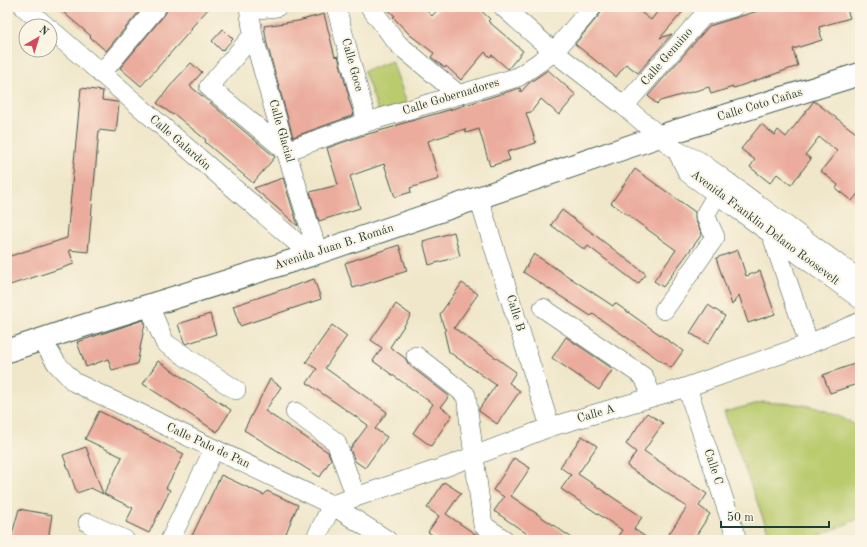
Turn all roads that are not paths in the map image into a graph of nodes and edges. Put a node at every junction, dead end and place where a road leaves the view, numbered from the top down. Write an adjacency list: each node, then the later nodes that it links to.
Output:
1 (157, 7): 13 (street)
2 (278, 7): 8 (street)
3 (336, 7): 17 (street, Calle Goce)
4 (370, 7): 15 (street)
5 (503, 7): 12 (street, Avenida Franklin Delano Roosevelt)
6 (592, 7): 12 (street, Calle Gobernadores)
7 (734, 7): 9 (street)
8 (249, 9): 11 (street, Calle Glacial)
9 (707, 12): 16 (street, Calle Genuino)
10 (41, 17): 13 (street, Calle Galardón)
11 (253, 35): 19 (street, Calle Glacial); 19 (street)
12 (554, 52): 15 (street, Calle Gobernadores); 16 (street, Avenida Franklin Delano Roosevelt)
13 (101, 74): 24 (street, Calle Galardón)
14 (860, 74): 18 (main road, Calle Coto Cañas)
15 (459, 95): 17 (street, Calle Gobernadores)
16 (624, 106): 18 (street, Avenida Franklin Delano Roosevelt)
17 (367, 122): 19 (street, Calle Gobernadores)
18 (660, 136): 20 (street, Avenida Franklin Delano Roosevelt); 22 (main road, Avenida Juan B. Román)
19 (286, 151): 24 (street, Calle Glacial)
20 (677, 151): 21 (street, Avenida Franklin Delano Roosevelt); 25 (street, Avenida Franklin Delano Roosevelt)
21 (717, 194): 23 (street, Avenida Franklin Delano Roosevelt); 29 (street)
22 (479, 199): 24 (main road, Avenida Juan B. Román); 39 (street, Calle B)
23 (771, 234): 26 (street, Avenida Franklin Delano Roosevelt); 32 (street)
24 (315, 254): 27 (main road, Avenida Juan B. Román)
25 (860, 280)
26 (860, 299)
27 (149, 306): 31 (main road, Avenida Juan B. Román); 36 (street)
28 (543, 308): 37 (street)
29 (664, 310)
30 (860, 322): 32 (street, Calle A)
31 (41, 339): 33 (main road, Avenida Juan B. Román); 40 (street, Calle Palo de Pan)
32 (809, 344): 35 (street, Calle A)
33 (7, 351)
34 (416, 356): 41 (street)
35 (688, 387): 37 (street, Calle A); 50 (street, Calle C)
36 (236, 390)
37 (652, 397): 39 (street, Calle A)
38 (295, 412): 42 (street)
39 (550, 427): 41 (street, Calle A)
40 (214, 449): 43 (street, Calle Palo de Pan); 46 (street)
41 (474, 456): 42 (street, Calle A); 49 (street)
42 (356, 497): 43 (street, Calle A)
43 (332, 505): 47 (street); 48 (street, Calle Palo de Pan)
44 (88, 523): 45 (street)
45 (125, 540)
46 (170, 540)
47 (315, 540)
48 (387, 540)
49 (505, 540)
50 (736, 540)

